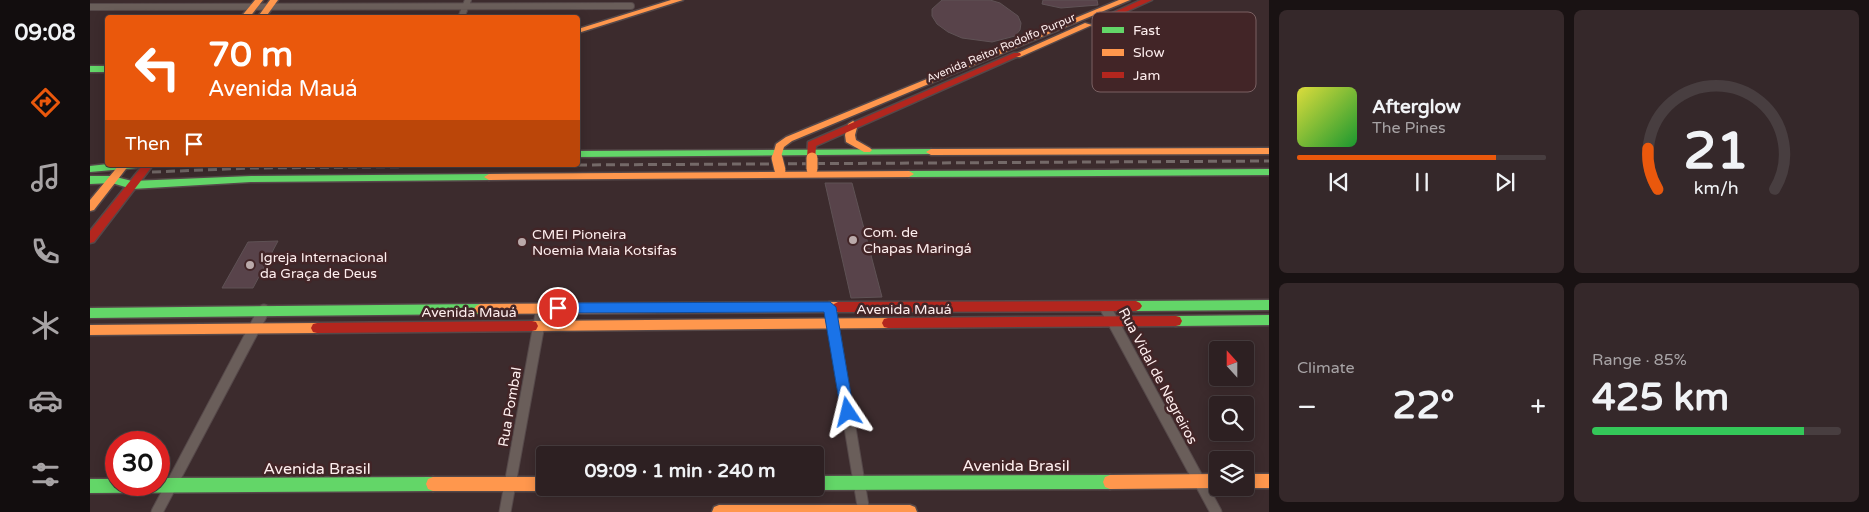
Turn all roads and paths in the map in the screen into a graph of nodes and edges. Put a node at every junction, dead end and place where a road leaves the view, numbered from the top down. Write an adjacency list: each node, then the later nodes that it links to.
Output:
1 (652, 0): 8 (main road)
2 (679, 0): 8 (main road)
3 (1126, 0): 10 (main road, Avenida Reitor Rodolfo Purpur)
4 (1148, 0): 11 (main road, Avenida Reitor Rodolfo Purpur)
5 (467, 3): 7 (street); 8 (street); 14 (street)
6 (256, 4): 7 (street); 9 (street); 12 (main road)
7 (271, 4): 13 (main road)
8 (633, 6): 16 (main road); 17 (main road)
9 (90, 7)
10 (1104, 12)
11 (1111, 12)
12 (247, 15)
13 (263, 15)
14 (462, 15)
15 (1092, 18): 22 (main road, Avenida Reitor Rodolfo Purpur)
16 (580, 21)
17 (580, 30)
18 (90, 69): 19 (main road)
19 (105, 69)
20 (90, 77): 21 (main road)
21 (105, 77)
22 (915, 93): 23 (main road); 27 (main road)
23 (853, 124): 25 (main road); 28 (main road)
24 (1269, 150): 25 (main road)
25 (869, 151): 28 (main road)
26 (580, 154): 27 (main road)
27 (778, 155): 28 (main road); 32 (main road, bridge)
28 (810, 163): 32 (main road); 33 (main road)
29 (123, 167): 31 (main road); 34 (main road)
30 (146, 167): 36 (main road)
31 (90, 169)
32 (782, 172): 36 (main road)
33 (1269, 172)
34 (112, 179): 35 (main road); 36 (main road); 37 (main road)
35 (90, 180)
36 (132, 185): 38 (main road)
37 (90, 207)
38 (90, 239)
39 (1269, 305): 41 (main road, Avenida Mauá)
40 (830, 307): 41 (main road, Avenida Mauá); 42 (main road, Avenida Mauá); 47 (street)
41 (1105, 307): 46 (street, Rua Vidal de Negreiros)
42 (542, 308): 43 (main road, Avenida Mauá); 48 (street, Rua Pombal)
43 (264, 310): 44 (main road, Avenida Mauá); 49 (street)
44 (90, 313)
45 (1269, 320): 46 (main road, Avenida Mauá)
46 (1113, 323): 47 (main road, Avenida Mauá); 51 (street, Rua Vidal de Negreiros)
47 (832, 324): 48 (main road, Avenida Mauá); 55 (street)
48 (538, 327): 49 (main road, Avenida Mauá); 57 (street, Rua Pombal)
49 (254, 328): 50 (main road, Avenida Mauá); 61 (street)
50 (90, 330)
51 (1199, 481): 52 (main road, Avenida Brasil); 55 (main road, Avenida Brasil); 68 (street, Rua Vidal de Negreiros)
52 (1209, 481)
53 (1254, 481): 54 (main road)
54 (1269, 481)
55 (860, 482): 56 (main road, Avenida Brasil); 66 (street)
56 (824, 483)
57 (510, 484): 58 (main road, Avenida Brasil); 61 (main road, Avenida Brasil); 64 (street, Rua Pombal)
58 (536, 484)
59 (90, 486): 60 (main road, Avenida Brasil)
60 (105, 486)
61 (170, 487)
62 (165, 496): 63 (street)
63 (157, 512)
64 (505, 512)
65 (719, 512): 66 (main road)
66 (864, 512): 67 (main road)
67 (910, 512)
68 (1216, 512)

